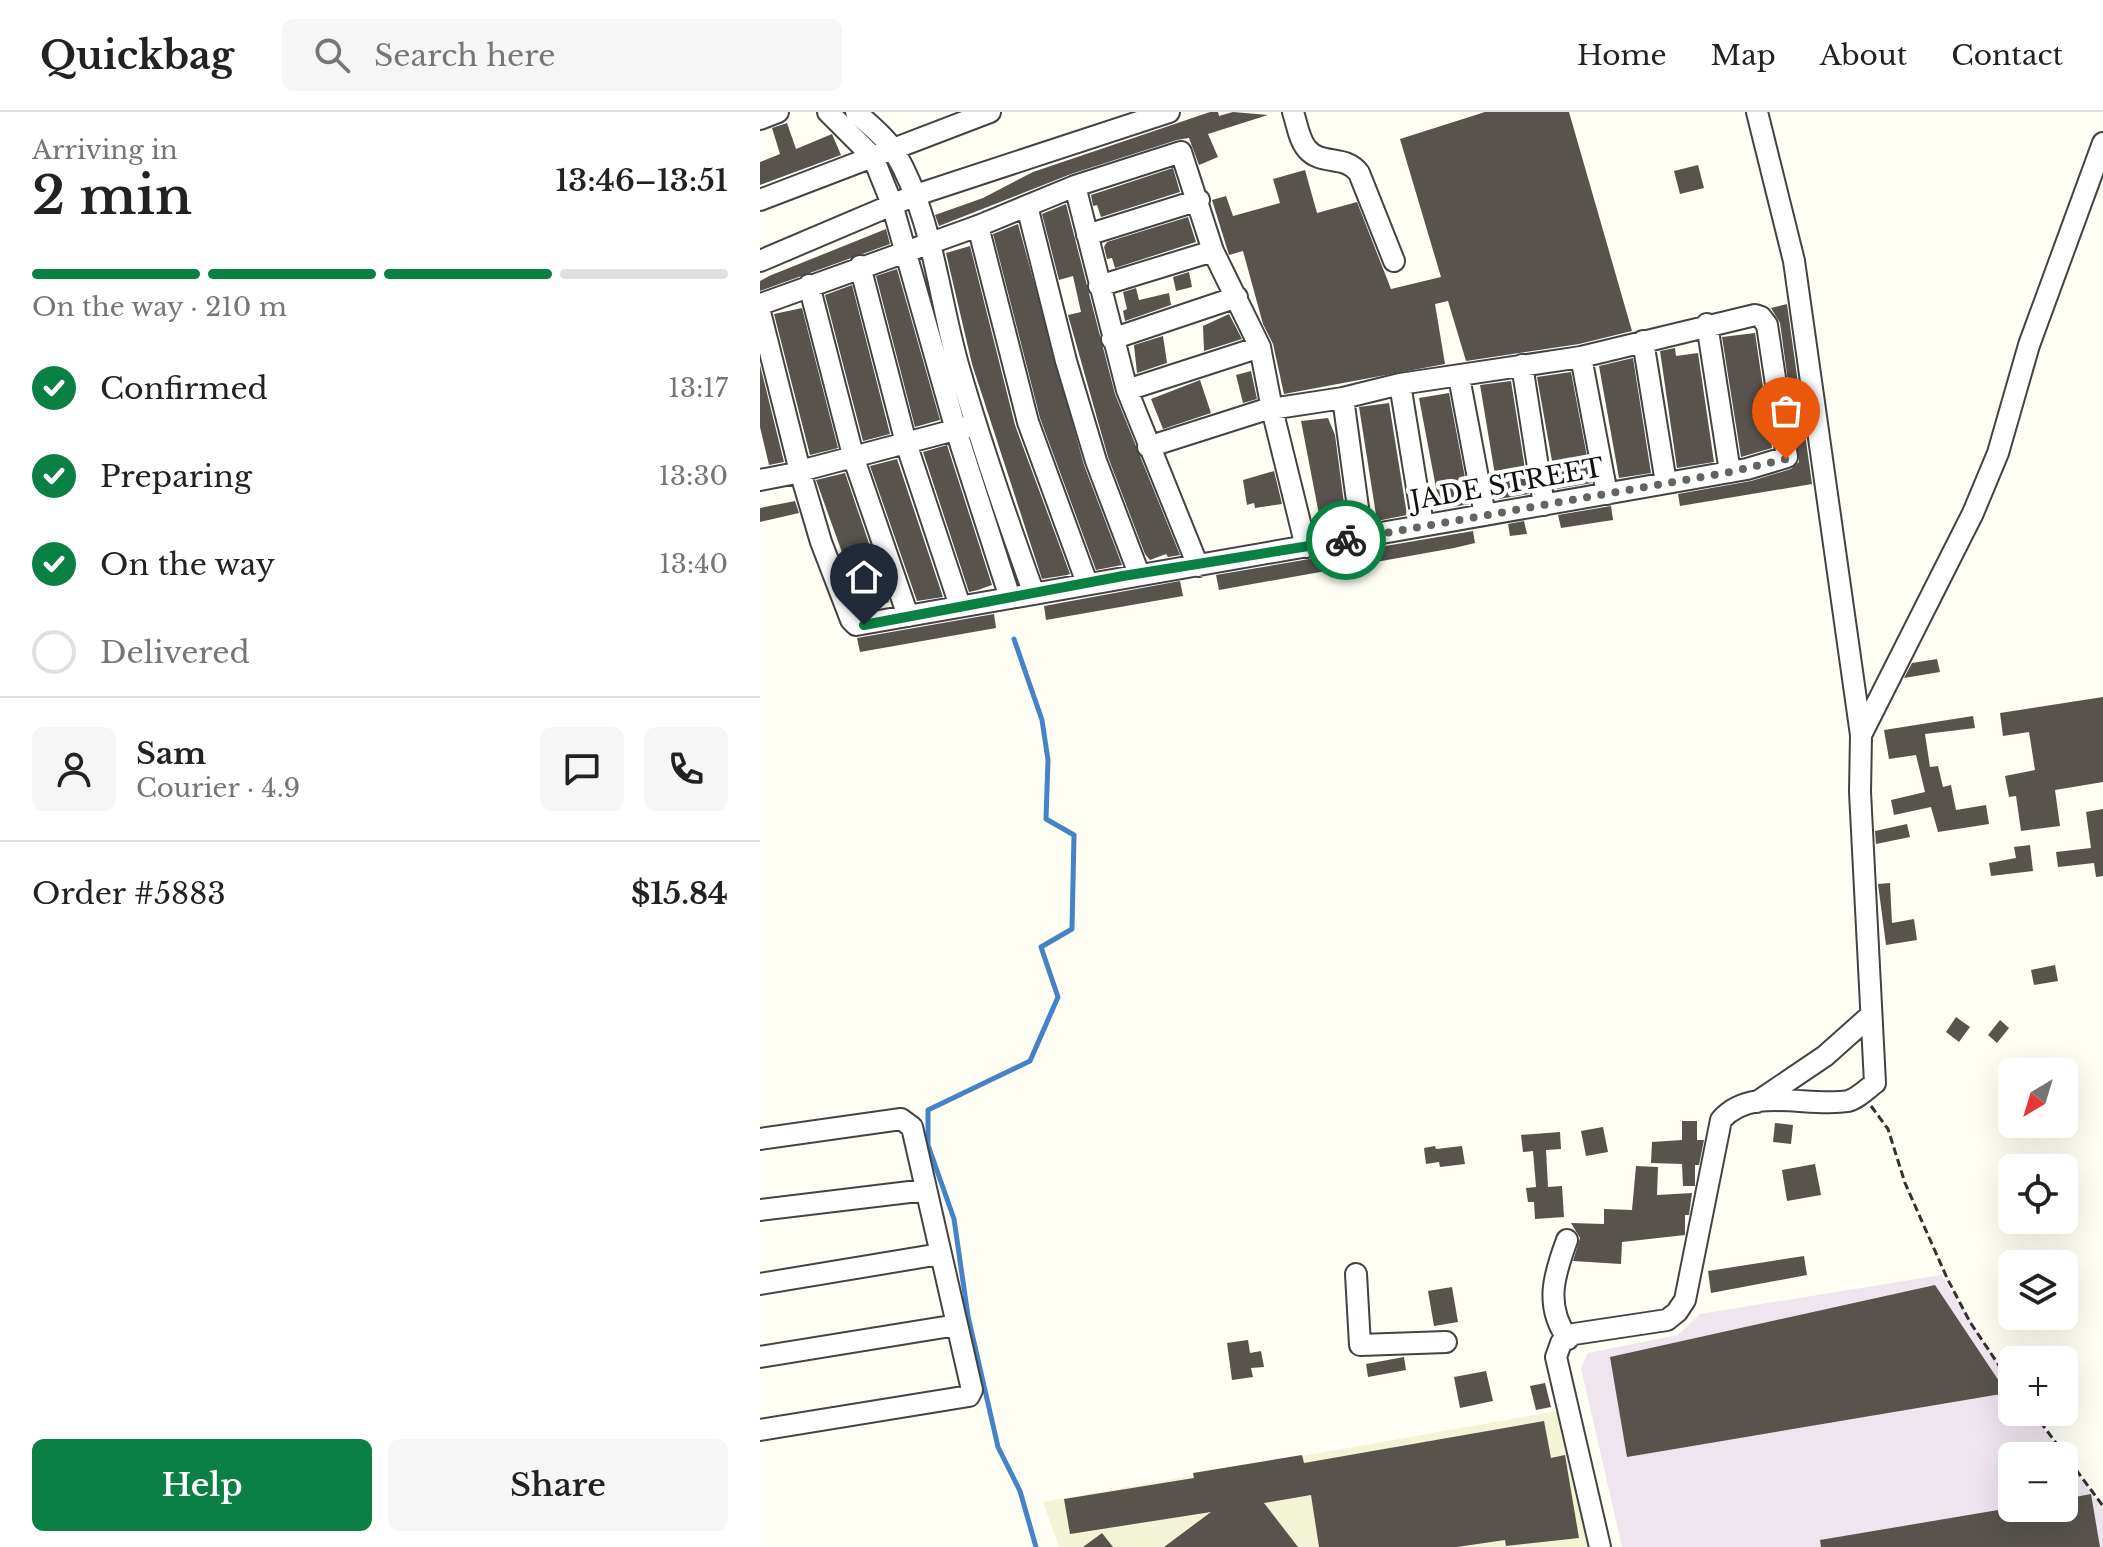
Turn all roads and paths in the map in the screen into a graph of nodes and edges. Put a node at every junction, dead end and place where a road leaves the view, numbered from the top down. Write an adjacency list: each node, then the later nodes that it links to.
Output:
1 (778, 112): 8 (street)
2 (828, 112): 11 (street)
3 (856, 112): 10 (street)
4 (990, 112): 10 (street)
5 (1169, 112): 13 (street)
6 (1293, 112): 24 (street)
7 (1757, 112): 62 (street)
8 (760, 119)
9 (2103, 143): 62 (street)
10 (894, 149): 11 (street); 13 (street)
11 (873, 157): 14 (street); 16 (street)
12 (1075, 186): 15 (street); 17 (street); 19 (street)
13 (913, 196): 16 (street); 20 (street)
14 (760, 200)
15 (1199, 200): 19 (street); 22 (street)
16 (892, 204): 21 (street); 23 (street)
17 (1027, 206): 18 (street); 56 (street)
18 (978, 226): 20 (street); 57 (street)
19 (1087, 235): 27 (street)
20 (930, 242): 21 (street); 41 (street)
21 (907, 250): 25 (street); 41 (street)
22 (1213, 251): 27 (street); 28 (street)
23 (760, 261)
24 (1394, 261)
25 (860, 266): 26 (street); 42 (street)
26 (809, 285): 29 (street); 44 (street)
27 (1099, 286): 31 (street)
28 (1237, 297): 31 (street); 33 (street)
29 (760, 309): 45 (street)
30 (1707, 324): 32 (street); 46 (street); 46 (street, JADE STREET)
31 (1112, 339): 38 (street)
32 (1643, 341): 34 (street); 48 (street)
33 (1260, 347): 38 (street); 40 (street)
34 (1581, 357): 35 (street); 49 (street)
35 (1522, 365): 36 (street); 50 (street)
36 (1459, 377): 37 (street); 51 (street)
37 (1400, 384): 39 (street); 52 (street)
38 (1127, 390): 43 (street)
39 (1343, 398): 40 (street); 53 (street)
40 (1272, 409): 43 (street); 54 (street)
41 (966, 427): 42 (street); 58 (street); 59 (street)
42 (906, 443): 44 (street); 60 (street)
43 (1148, 447): 55 (street)
44 (854, 459): 45 (street); 61 (street)
45 (796, 472): 47 (street); 61 (street, JADE STREET)
46 (1730, 472): 48 (street, JADE STREET)
47 (760, 479)
48 (1666, 483): 49 (street, JADE STREET)
49 (1607, 494): 50 (street, JADE STREET)
50 (1544, 505): 51 (street, JADE STREET)
51 (1485, 515): 52 (street, JADE STREET)
52 (1423, 525): 53 (street, JADE STREET)
53 (1362, 537): 54 (street, JADE STREET)
54 (1306, 547): 55 (street, JADE STREET)
55 (1198, 566): 56 (street, JADE STREET)
56 (1139, 574): 57 (street, JADE STREET)
57 (1087, 583): 58 (street, JADE STREET)
58 (1034, 594): 59 (street, JADE STREET)
59 (1010, 598): 60 (street, JADE STREET)
60 (960, 606): 61 (street, JADE STREET)
61 (908, 616)
62 (1861, 735): 63 (street)
63 (1871, 1015): 64 (street); 65 (street)
64 (1862, 1093): 65 (street); 77 (path)
65 (1757, 1102): 74 (street)
66 (760, 1139): 67 (street)
67 (926, 1190): 68 (street); 70 (street)
68 (760, 1210)
69 (1567, 1240): 74 (street)
70 (940, 1254): 72 (street); 73 (street)
71 (1356, 1274): 75 (street)
72 (760, 1284)
73 (957, 1325): 76 (street); 79 (street)
74 (1568, 1339): 81 (street)
75 (1446, 1342)
76 (760, 1357)
77 (1998, 1364)
78 (2043, 1426): 80 (path)
79 (760, 1430)
80 (2103, 1506)
81 (1600, 1547)

